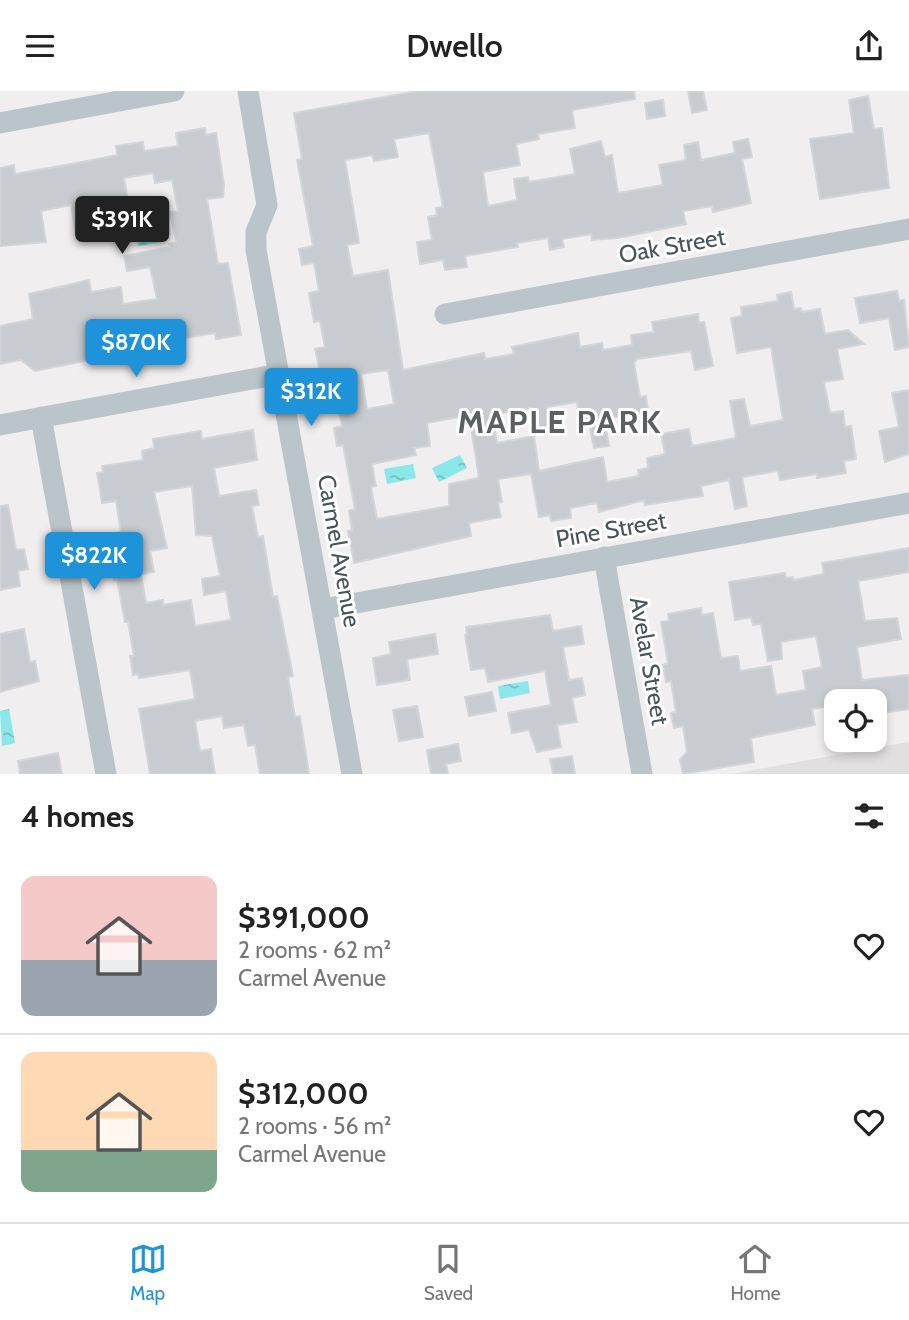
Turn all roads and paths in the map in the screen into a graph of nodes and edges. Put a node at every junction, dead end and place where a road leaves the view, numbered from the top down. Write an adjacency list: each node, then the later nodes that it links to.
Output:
1 (174, 91): 3 (street)
2 (248, 91): 6 (street, Carmel Avenue)
3 (0, 123)
4 (909, 229): 5 (street, Oak Street)
5 (445, 314)
6 (280, 374): 7 (street); 11 (street, Carmel Avenue)
7 (41, 417): 8 (street); 12 (street)
8 (0, 425)
9 (909, 503): 10 (street, Pine Street)
10 (604, 558): 11 (street, Pine Street); 14 (street, Avelar Street)
11 (323, 609): 13 (street, Carmel Avenue)
12 (106, 774)
13 (352, 774)
14 (642, 774)

